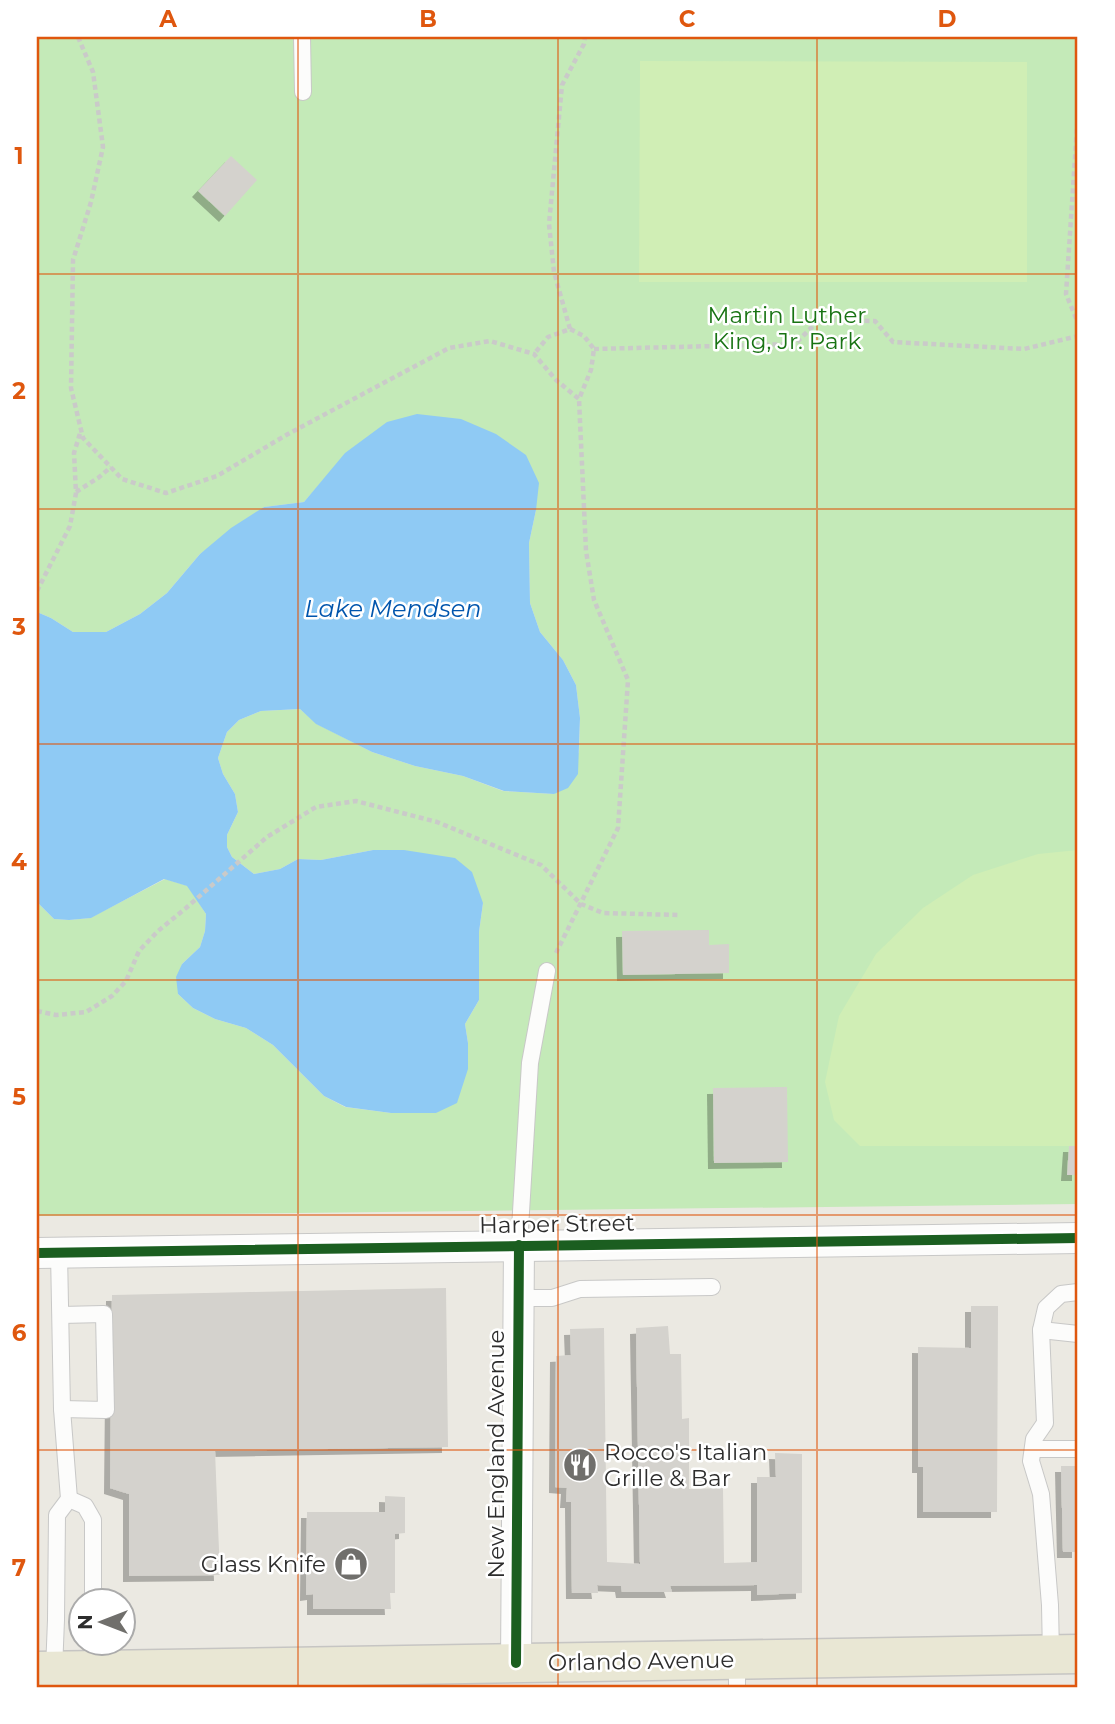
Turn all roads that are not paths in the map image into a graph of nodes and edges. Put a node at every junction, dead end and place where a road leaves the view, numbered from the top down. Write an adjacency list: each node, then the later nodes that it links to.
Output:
1 (302, 37): 2 (lane)
2 (303, 92)
3 (547, 971): 5 (lane)
4 (1078, 1237): 5 (street, Harper Street)
5 (519, 1245): 6 (street, Harper Street); 9 (street, New England Avenue)
6 (48, 1253): 10 (lane)
7 (712, 1286): 9 (lane)
8 (1078, 1292): 11 (lane)
9 (518, 1298): 19 (street, New England Avenue)
10 (61, 1315): 13 (lane); 13 (lane)
11 (1041, 1330): 12 (lane); 15 (lane)
12 (1078, 1334)
13 (62, 1409): 16 (lane)
14 (1078, 1448): 15 (lane)
15 (1033, 1449): 18 (lane)
16 (69, 1499): 17 (lane); 20 (lane)
17 (93, 1588)
18 (1065, 1655): 21 (main road, Orlando Avenue)
19 (516, 1663): 21 (main road, Orlando Avenue); 22 (main road, Orlando Avenue)
20 (67, 1669): 22 (main road, Orlando Avenue)
21 (737, 1673)
22 (447, 1676)

